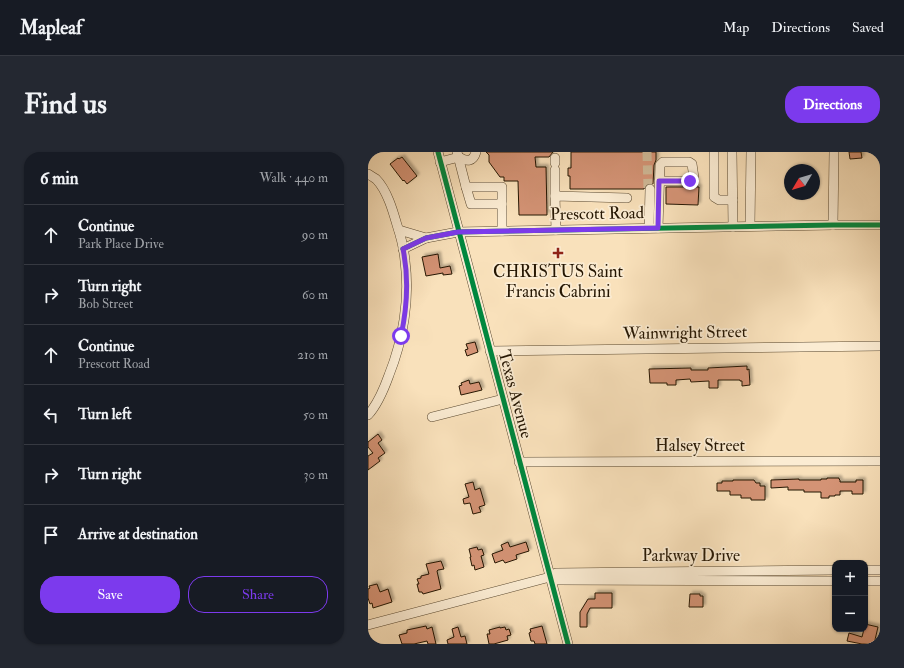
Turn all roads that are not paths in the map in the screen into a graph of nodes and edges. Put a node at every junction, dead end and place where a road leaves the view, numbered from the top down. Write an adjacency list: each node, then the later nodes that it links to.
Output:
1 (476, 152): 7 (street)
2 (714, 152): 15 (street)
3 (732, 152): 15 (street)
4 (751, 152): 19 (street)
5 (834, 152): 17 (street)
6 (441, 155): 7 (street); 25 (street, Texas Avenue)
7 (458, 155): 11 (street)
8 (555, 159): 13 (street)
9 (368, 174): 22 (street)
10 (659, 181): 21 (street)
11 (466, 187): 16 (street); 16 (street)
12 (649, 190): 21 (street)
13 (555, 196): 14 (street); 23 (street)
14 (627, 198)
15 (733, 200): 20 (street)
16 (502, 204): 24 (street)
17 (833, 225): 18 (street, Prescott Road); 19 (street, Prescott Road)
18 (880, 225)
19 (750, 226): 20 (street, Prescott Road)
20 (733, 227): 21 (street, Prescott Road)
21 (654, 228): 23 (street, Prescott Road)
22 (399, 230): 26 (street); 27 (street)
23 (556, 230): 24 (street, Prescott Road)
24 (502, 231): 25 (street, Prescott Road)
25 (458, 232): 26 (street, Prescott Road); 29 (street, Texas Avenue)
26 (426, 238): 27 (street)
27 (403, 249): 31 (street)
28 (880, 346): 29 (street, Wainwright Street)
29 (490, 351): 30 (street, Texas Avenue)
30 (502, 399): 32 (street); 34 (street, Texas Avenue)
31 (368, 415)
32 (432, 418)
33 (880, 461): 34 (street, Halsey Street)
34 (519, 462): 38 (street, Texas Avenue)
35 (832, 570): 38 (street, Parkway Drive)
36 (868, 570): 37 (street)
37 (880, 570)
38 (550, 577): 39 (street, Parkway Drive); 42 (street, Parkway Drive); 43 (street, Texas Avenue)
39 (832, 581)
40 (868, 581): 41 (street)
41 (880, 581)
42 (368, 625)
43 (568, 644)

